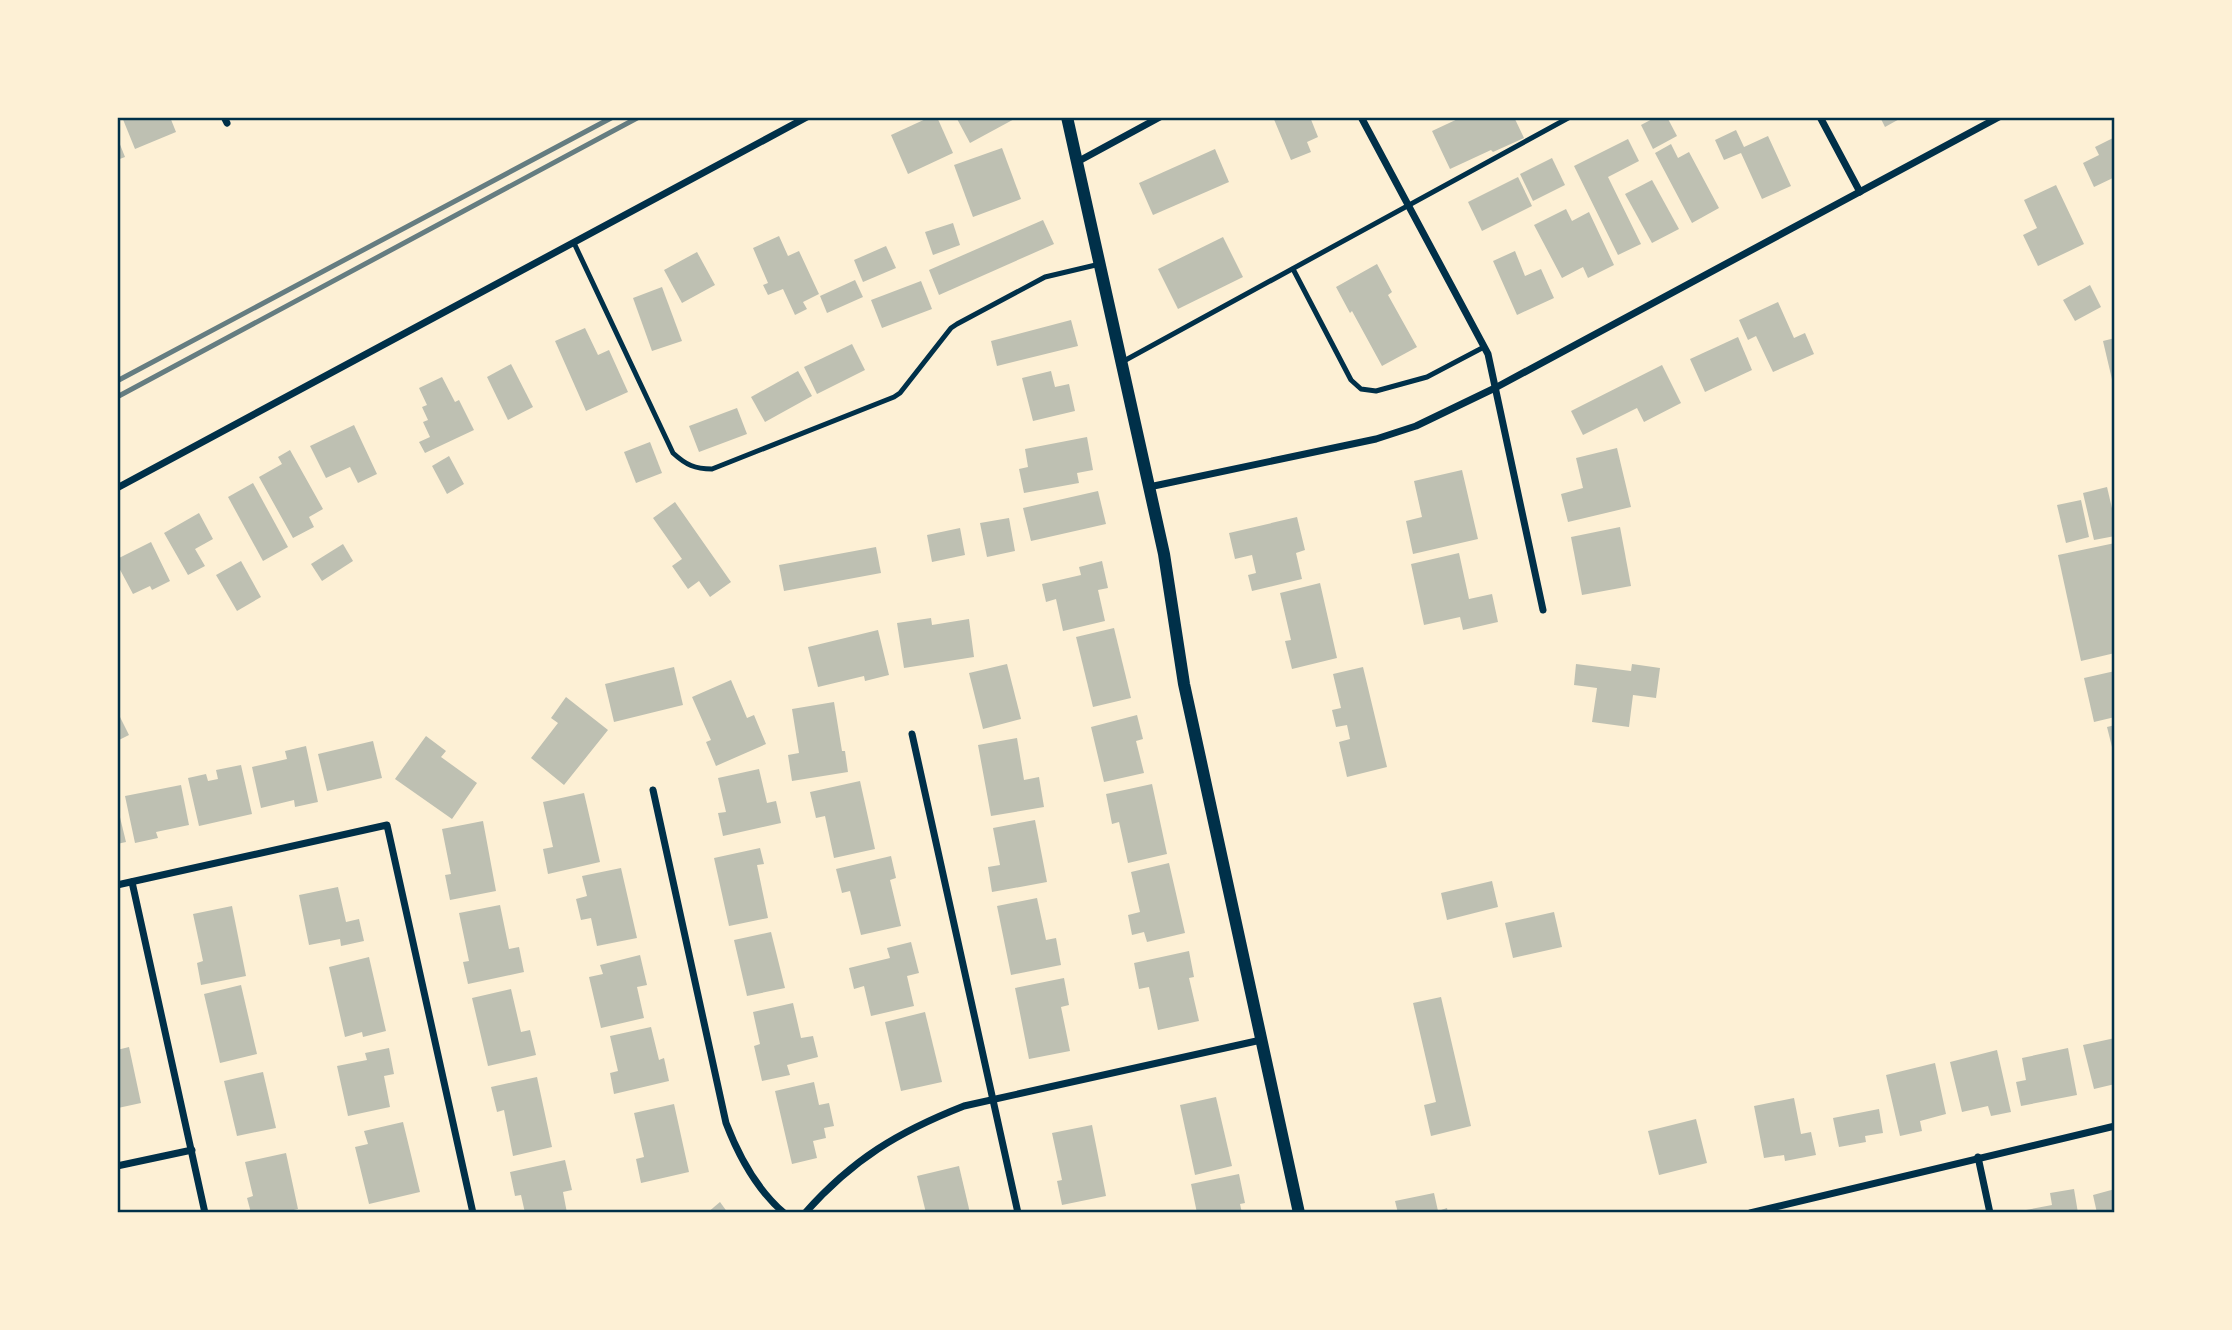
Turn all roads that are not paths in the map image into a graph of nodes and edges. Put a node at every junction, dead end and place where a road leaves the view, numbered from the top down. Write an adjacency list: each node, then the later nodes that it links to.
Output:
1 (807, 117): 11 (street)
2 (1067, 117): 8 (street)
3 (1160, 117): 8 (street)
4 (1361, 117): 10 (street)
5 (1570, 117): 10 (lane)
6 (1820, 117): 9 (street)
7 (1999, 117): 9 (street)
8 (1077, 162): 12 (street)
9 (1860, 192): 16 (street)
10 (1408, 206): 13 (lane); 14 (street)
11 (574, 243): 12 (lane); 18 (street)
12 (1100, 264): 15 (street)
13 (1293, 269): 14 (lane); 15 (lane)
14 (1484, 347): 16 (street)
15 (1122, 362): 17 (street)
16 (1494, 388): 17 (street); 19 (street)
17 (1149, 486): 24 (street)
18 (117, 488)
19 (1543, 610)
20 (912, 734): 25 (street)
21 (653, 790): 32 (street)
22 (132, 882): 23 (street); 27 (street); 31 (street)
23 (117, 886)
24 (1262, 1040): 25 (street); 35 (street)
25 (992, 1098): 33 (street); 34 (street)
26 (2115, 1126): 28 (street)
27 (192, 1150): 29 (street); 30 (street)
28 (1978, 1157): 36 (street); 37 (street)
29 (117, 1166)
30 (205, 1213)
31 (473, 1213)
32 (785, 1213)
33 (805, 1213)
34 (1018, 1213)
35 (1300, 1213)
36 (1750, 1213)
37 (1990, 1213)

